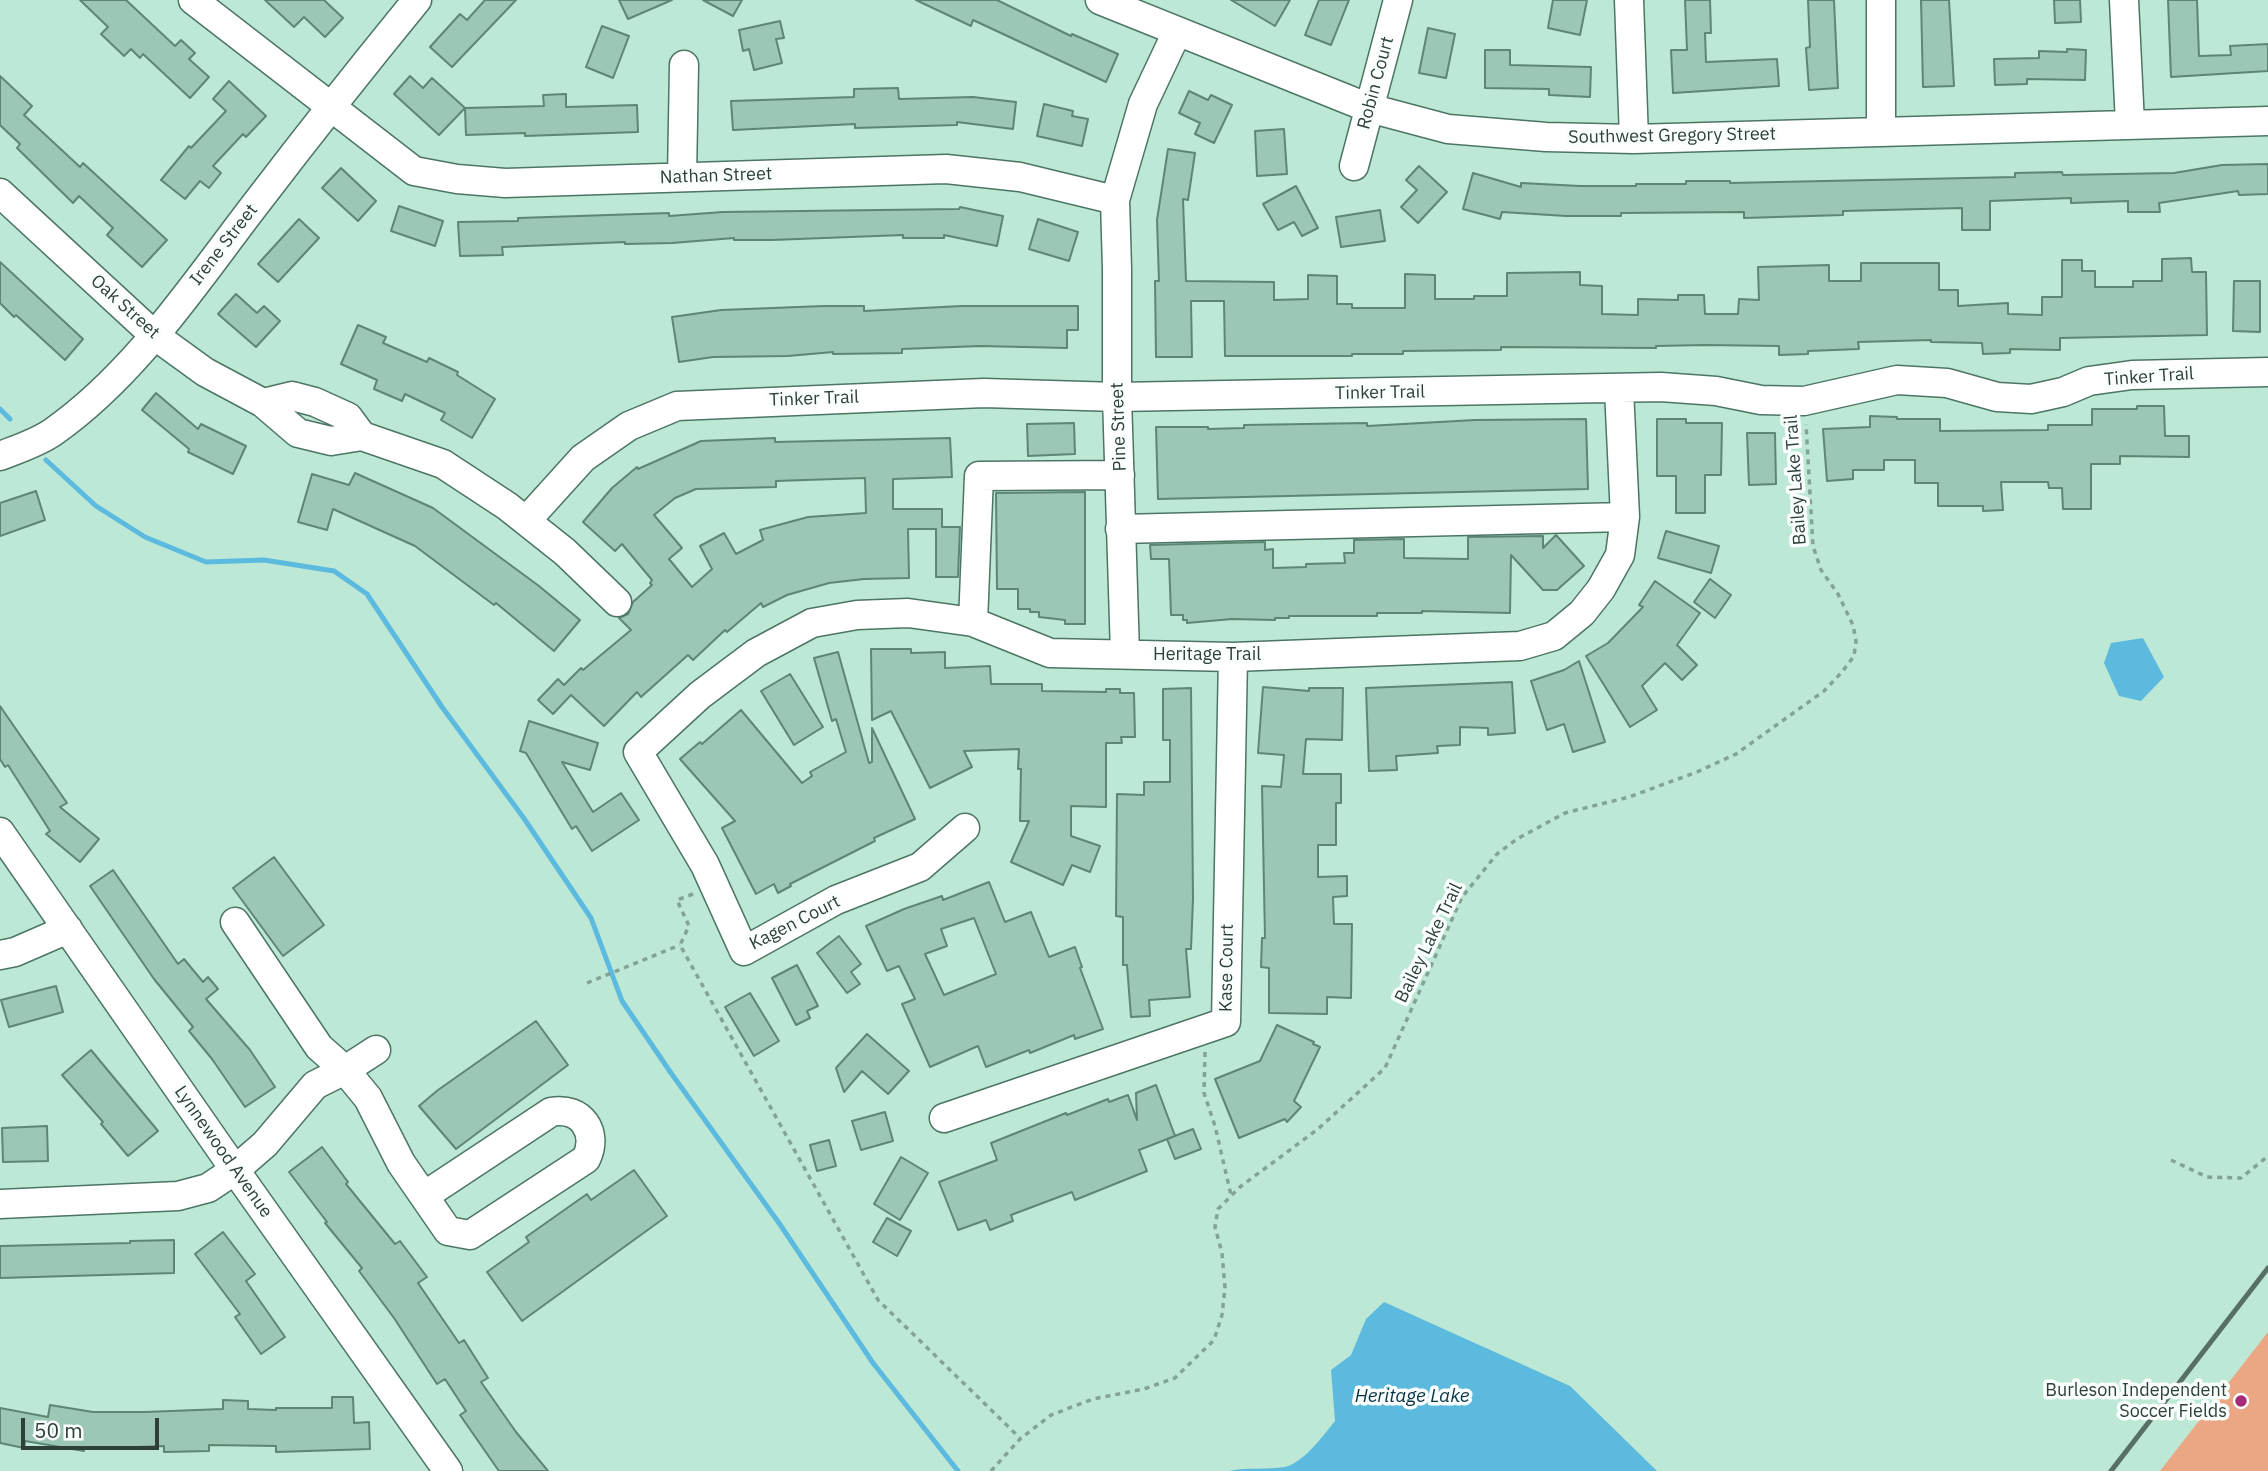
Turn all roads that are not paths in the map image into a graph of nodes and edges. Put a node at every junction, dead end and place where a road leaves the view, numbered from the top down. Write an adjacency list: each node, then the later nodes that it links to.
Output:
1 (193, 0): 10 (street, Nathan Street)
2 (417, 0): 10 (street, Irene Street)
3 (1100, 0): 8 (street, Southwest Gregory Street)
4 (1398, 0): 11 (street, Robin Court)
5 (1629, 0): 15 (street)
6 (1881, 0): 14 (street)
7 (2124, 0): 13 (street)
8 (1177, 32): 11 (street, Southwest Gregory Street); 19 (street)
9 (684, 65): 17 (street)
10 (330, 107): 17 (street, Nathan Street); 20 (street, Irene Street)
11 (1369, 108): 15 (street, Southwest Gregory Street); 16 (street, Robin Court)
12 (2268, 121): 13 (street, Southwest Gregory Street)
13 (2130, 124): 14 (street, Southwest Gregory Street)
14 (1881, 132): 15 (street, Southwest Gregory Street)
15 (1634, 139)
16 (1354, 166)
17 (682, 177): 19 (street, Nathan Street)
18 (0, 192): 20 (street, Oak Street)
19 (1115, 200): 23 (street, Pine Street)
20 (154, 335): 24 (street, Irene Street); 27 (street, Oak Street)
21 (2268, 372): 22 (street, Tinker Trail)
22 (1619, 389): 23 (street, Tinker Trail); 26 (street, Heritage Trail)
23 (1117, 397): 25 (street, Pine Street); 27 (street, Tinker Trail)
24 (0, 456)
25 (1120, 475): 28 (street, Pine Street); 30 (street)
26 (1625, 517): 28 (street); 32 (street, Heritage Trail)
27 (526, 521): 29 (street, Oak Street)
28 (1120, 529): 31 (street, Pine Street)
29 (617, 602)
30 (973, 622): 31 (street, Heritage Trail); 33 (street, Heritage Trail)
31 (1125, 654): 32 (street, Heritage Trail)
32 (1233, 657): 41 (street, Kase Court)
33 (638, 752): 34 (street, Kagen Court)
34 (965, 828)
35 (0, 832): 37 (street, Lynnewood Avenue)
36 (235, 922): 40 (street)
37 (68, 929): 38 (street); 42 (street, Lynnewood Avenue)
38 (0, 955)
39 (376, 1050): 40 (street)
40 (345, 1070): 42 (street); 43 (street)
41 (944, 1118)
42 (235, 1170): 44 (street); 45 (street, Lynnewood Avenue)
43 (424, 1196): 43 (street)
44 (0, 1204)
45 (436, 1467)

